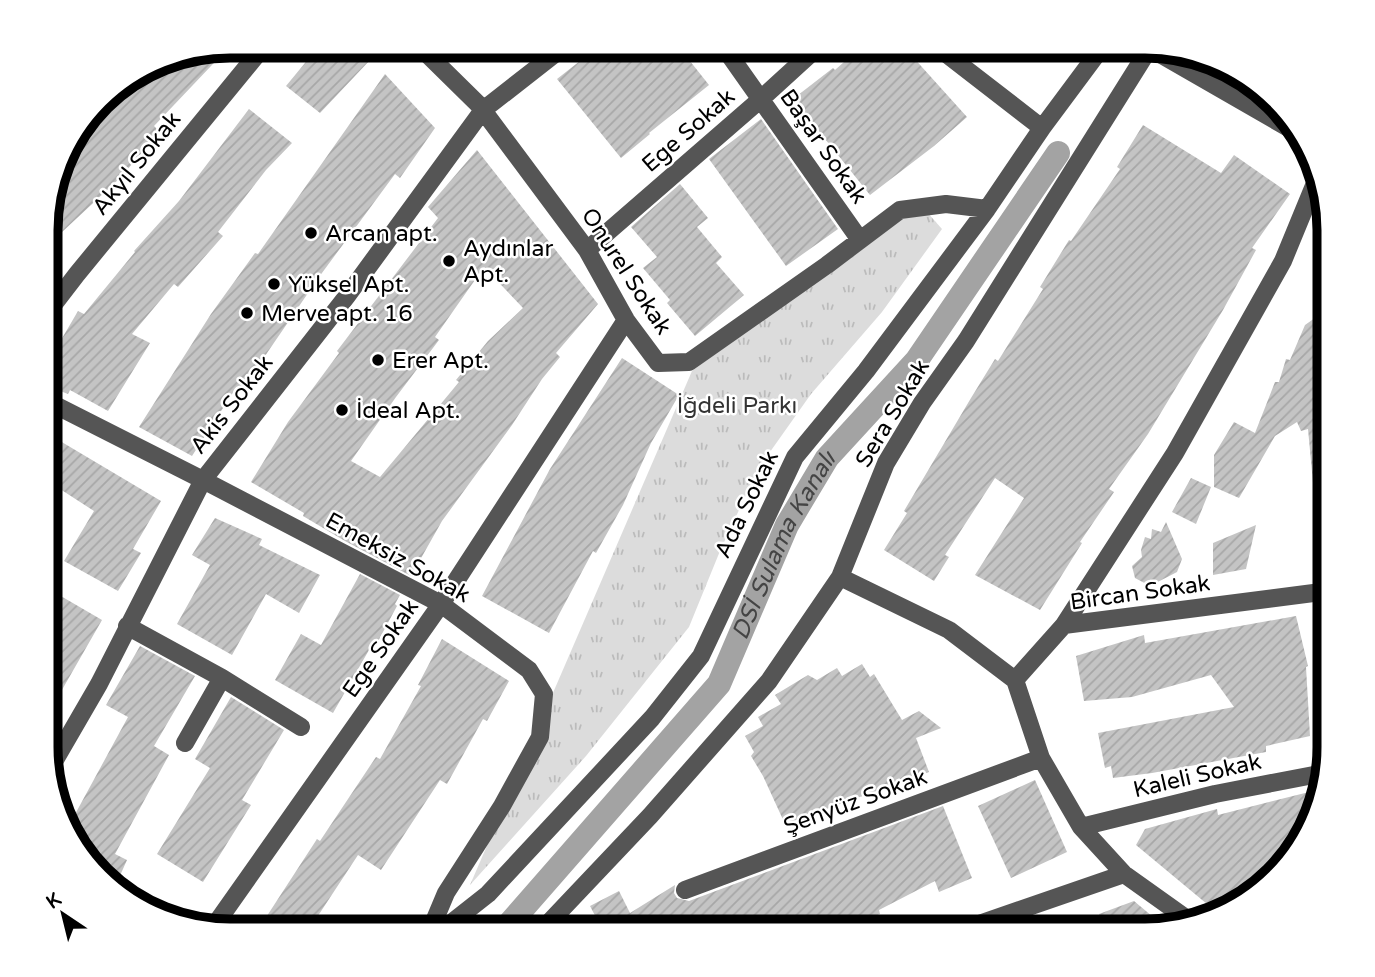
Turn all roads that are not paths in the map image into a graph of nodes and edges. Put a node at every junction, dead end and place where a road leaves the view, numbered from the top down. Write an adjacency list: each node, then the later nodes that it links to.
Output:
1 (254, 58): 18 (street, Akyıl Sokak)
2 (431, 58): 11 (street, Onurel Sokak)
3 (549, 58): 11 (street, Akis Sokak)
4 (732, 58): 10 (street, Başar Sokak)
5 (806, 58): 10 (street, Ege Sokak)
6 (952, 58): 13 (street)
7 (1094, 58): 13 (street, Ada Sokak)
8 (1142, 58): 22 (street, Sera Sokak)
9 (1168, 60): 12 (street)
10 (762, 98): 16 (street, Başar Sokak); 17 (street, Ege Sokak)
11 (482, 110): 17 (street, Onurel Sokak); 21 (street, Akis Sokak)
12 (1279, 123)
13 (1042, 128): 15 (street, Ada Sokak)
14 (1312, 190): 25 (street)
15 (987, 209): 16 (street, Onurel Sokak); 40 (street, Ada Sokak)
16 (860, 240): 19 (street, Onurel Sokak)
17 (587, 250): 19 (street, Onurel Sokak)
18 (58, 299)
19 (625, 320): 24 (street, Ege Sokak)
20 (58, 407): 21 (street, Emeksiz Sokak)
21 (203, 480): 24 (street, Emeksiz Sokak); 26 (street, Akis Sokak)
22 (840, 577): 28 (street); 41 (street, Sera Sokak)
23 (1317, 592): 25 (street, Bircan Sokak)
24 (441, 604): 38 (street, Ege Sokak); 39 (street, Emeksiz Sokak)
25 (1064, 625): 28 (street, Bircan Sokak)
26 (127, 626): 27 (street); 31 (street, Akis Sokak)
27 (222, 678): 29 (street); 30 (street)
28 (1015, 680): 32 (street)
29 (301, 727)
30 (185, 743)
31 (58, 755)
32 (1041, 758): 34 (street); 36 (street, Şenyüz Sokak)
33 (1315, 775): 34 (street, Kaleli Sokak)
34 (1080, 827): 35 (street)
35 (1124, 874): 37 (street); 42 (street)
36 (685, 890)
37 (1181, 915)
38 (219, 919)
39 (435, 919)
40 (456, 919)
41 (552, 919)
42 (994, 919)

